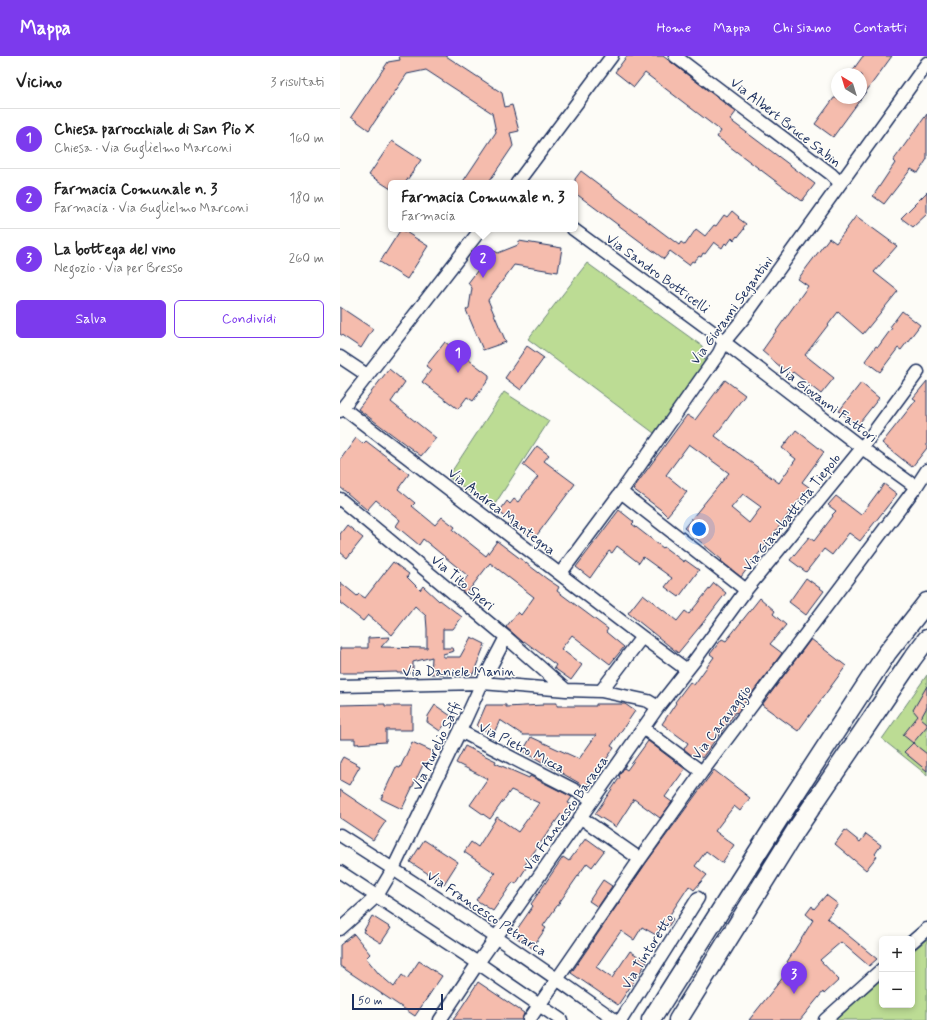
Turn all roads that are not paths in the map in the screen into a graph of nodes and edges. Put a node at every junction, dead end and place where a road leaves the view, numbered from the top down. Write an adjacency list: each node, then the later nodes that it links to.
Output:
1 (612, 56): 4 (street)
2 (675, 56): 5 (street, Via Albert Bruce Sabin)
3 (927, 63): 5 (street, Via Giovanni Segantini)
4 (519, 180)
5 (840, 184): 8 (street, Via Giovanni Segantini)
6 (479, 232): 11 (street)
7 (577, 232): 8 (street, Via Sandro Botticelli)
8 (724, 342): 13 (street, Via Giovanni Fattori); 16 (street, Via Giovanni Segantini)
9 (340, 357): 11 (street)
10 (918, 372): 13 (street, Via Giambattista Tiepolo)
11 (367, 375): 12 (street)
12 (341, 410): 18 (street, Via Andrea Mantegna)
13 (862, 448): 15 (street, Via Giovanni Fattori); 19 (street, Via Giambattista Tiepolo)
14 (927, 470): 15 (street, Via Caravaggio)
15 (916, 487): 32 (street, Via Caravaggio)
16 (622, 492): 18 (street, Via Giovanni Segantini); 19 (street)
17 (340, 499): 21 (street, Via Tito Speri)
18 (560, 574): 22 (street, Via Andrea Mantegna)
19 (746, 590): 24 (street, Via Giambattista Tiepolo)
20 (927, 602): 54 (highway)
21 (506, 637): 25 (street, Via Aurelio Saffi); 27 (street, Via Tito Speri)
22 (642, 637): 24 (street, Via Andrea Mantegna); 28 (street)
23 (927, 639): 55 (highway)
24 (687, 670): 29 (street, Via Giambattista Tiepolo)
25 (482, 683): 26 (street, Via Daniele Manin); 27 (street, Via Daniele Manin); 31 (street, Via Aurelio Saffi)
26 (340, 686)
27 (566, 690): 28 (street, Via Daniele Manin)
28 (601, 691): 29 (street, Via Daniele Manin)
29 (658, 707): 30 (street, Via Francesco Baracca)
30 (643, 728): 32 (street); 33 (street, Via Francesco Baracca)
31 (460, 732): 33 (street, Via Pietro Micca); 37 (street, Via Aurelio Saffi)
32 (702, 772): 36 (street, Via Caravaggio)
33 (592, 800): 34 (street, Via Francesco Baracca)
34 (580, 817): 36 (street); 43 (street, Via Francesco Baracca)
35 (340, 835): 37 (street, Via Francesco Petrarca)
36 (640, 859): 47 (street, Via Caravaggio)
37 (393, 869): 39 (street, Via Aurelio Saffi); 43 (street, Via Francesco Petrarca)
38 (340, 872): 39 (street)
39 (377, 896): 41 (street, Via Aurelio Saffi); 45 (street)
40 (698, 898): 53 (street, Via Tintoretto)
41 (340, 929)
42 (927, 929): 44 (street)
43 (496, 937): 45 (street, Via Francesco Baracca); 47 (street, Via Francesco Petrarca)
44 (915, 939)
45 (478, 963): 48 (street); 49 (street, Via Francesco Baracca)
46 (879, 972): 56 (street)
47 (557, 979): 48 (street, Via Caravaggio); 52 (street, Via Francesco Petrarca)
48 (540, 1004): 50 (street, Via Caravaggio); 51 (street)
49 (440, 1020)
50 (529, 1020)
51 (561, 1020)
52 (615, 1020)
53 (621, 1020)
54 (651, 1020)
55 (678, 1020)
56 (825, 1020)

